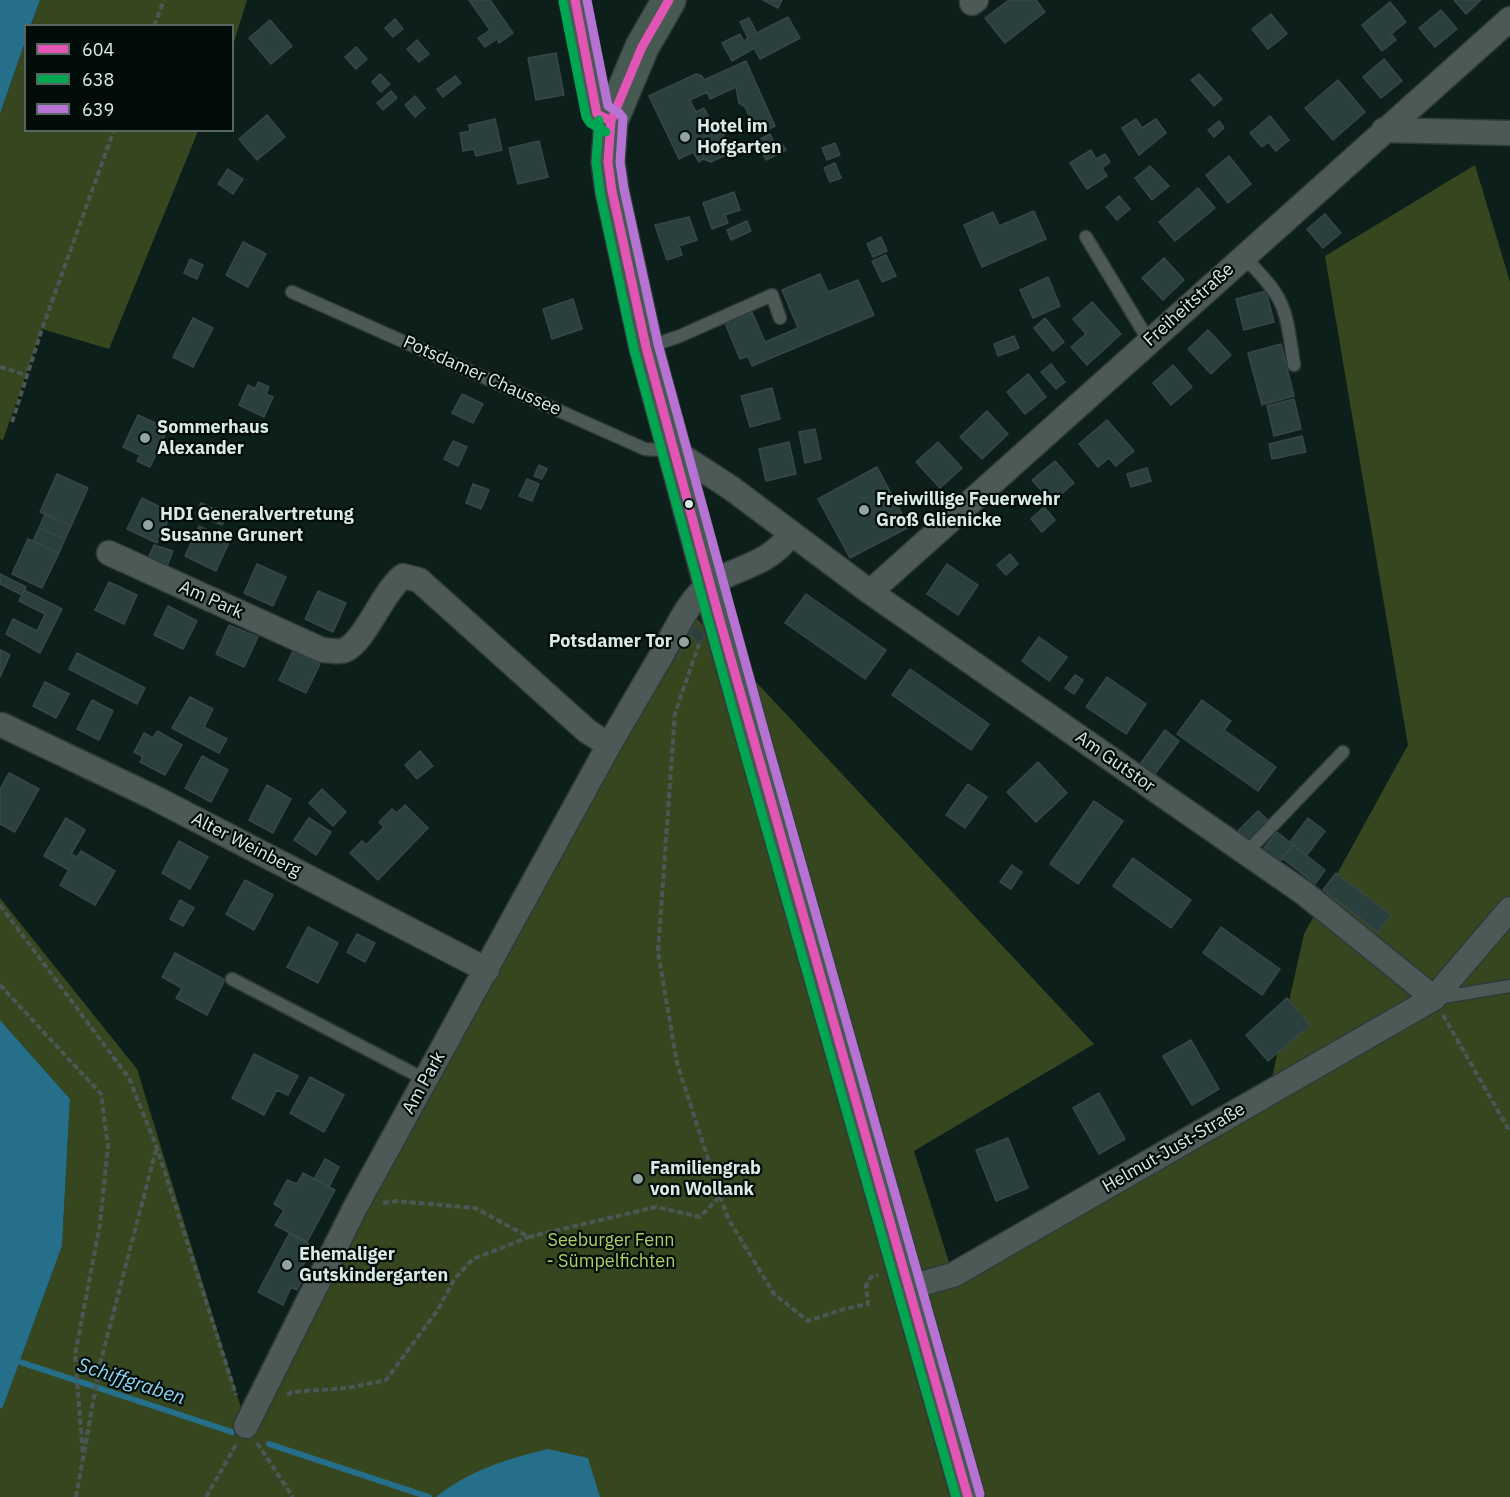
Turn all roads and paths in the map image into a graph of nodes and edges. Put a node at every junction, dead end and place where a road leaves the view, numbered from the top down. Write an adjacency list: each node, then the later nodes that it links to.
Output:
1 (164, 0): 5 (path)
2 (575, 0): 6 (street)
3 (669, 0): 6 (main road)
4 (1510, 19): 7 (street, Freiheitstraße)
5 (155, 24)
6 (611, 121): 15 (main road)
7 (1384, 130): 9 (street); 11 (street, Freiheitstraße)
8 (113, 132): 18 (path)
9 (1510, 133)
10 (1086, 237): 14 (lane)
11 (1243, 256): 14 (street, Freiheitstraße); 16 (lane)
12 (292, 292): 20 (lane, Potsdamer Chaussee)
13 (780, 318): 15 (lane)
14 (1149, 341): 24 (street, Freiheitstraße)
15 (646, 347): 20 (main road)
16 (1294, 365)
17 (0, 367): 18 (path)
18 (26, 375): 19 (path)
19 (12, 422)
20 (674, 451): 21 (street, Am Gutstor); 23 (main road)
21 (790, 535): 23 (street); 24 (street, Am Gutstor)
22 (109, 553): 27 (street, Am Park)
23 (710, 584): 25 (main road); 27 (street, Am Park)
24 (870, 592): 29 (street, Am Gutstor)
25 (719, 617): 40 (path); 43 (main road)
26 (1, 726): 32 (street, Alter Weinberg)
27 (609, 745): 32 (street, Am Park)
28 (1343, 752): 29 (lane)
29 (1246, 853): 36 (street, Am Gutstor)
30 (0, 905): 39 (path)
31 (1510, 909): 36 (street, Helmut-Just-Straße)
32 (487, 970): 37 (street, Am Park)
33 (232, 979): 37 (lane)
34 (0, 985): 46 (path)
35 (1510, 986): 36 (lane)
36 (1434, 998): 38 (path); 43 (street, Helmut-Just-Straße)
37 (426, 1080): 41 (street, Am Park)
38 (1510, 1132)
39 (156, 1148): 45 (path); 46 (path)
40 (720, 1196): 42 (path); 43 (path)
41 (356, 1206): 42 (path); 45 (street, Am Park)
42 (530, 1237): 44 (path)
43 (906, 1276): 50 (main road)
44 (282, 1398)
45 (246, 1426): 48 (path); 49 (path)
46 (83, 1455): 47 (path)
47 (76, 1497)
48 (206, 1497)
49 (293, 1497)
50 (968, 1497)

